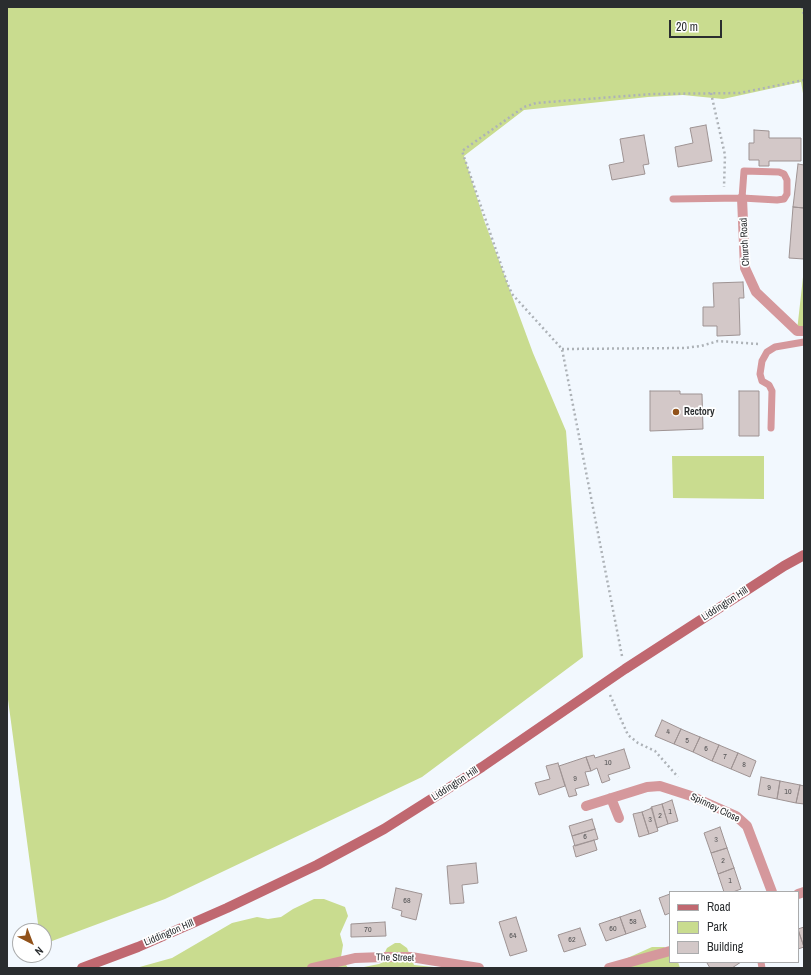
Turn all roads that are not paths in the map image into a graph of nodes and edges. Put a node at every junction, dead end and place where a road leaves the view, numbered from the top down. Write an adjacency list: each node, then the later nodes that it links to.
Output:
1 (742, 198): 1 (lane); 2 (lane); 3 (street, Church Road)
2 (673, 199)
3 (804, 331)
4 (804, 342): 5 (lane)
5 (771, 428)
6 (804, 555): 13 (main road, Liddington Hill)
7 (611, 798): 8 (street); 9 (street); 10 (street, Spinney Close)
8 (586, 806)
9 (619, 818)
10 (772, 891)
11 (669, 951): 16 (street)
12 (337, 965): 14 (street, The Street); 15 (street, The Street)
13 (82, 968)
14 (312, 968)
15 (479, 968)
16 (609, 968)

